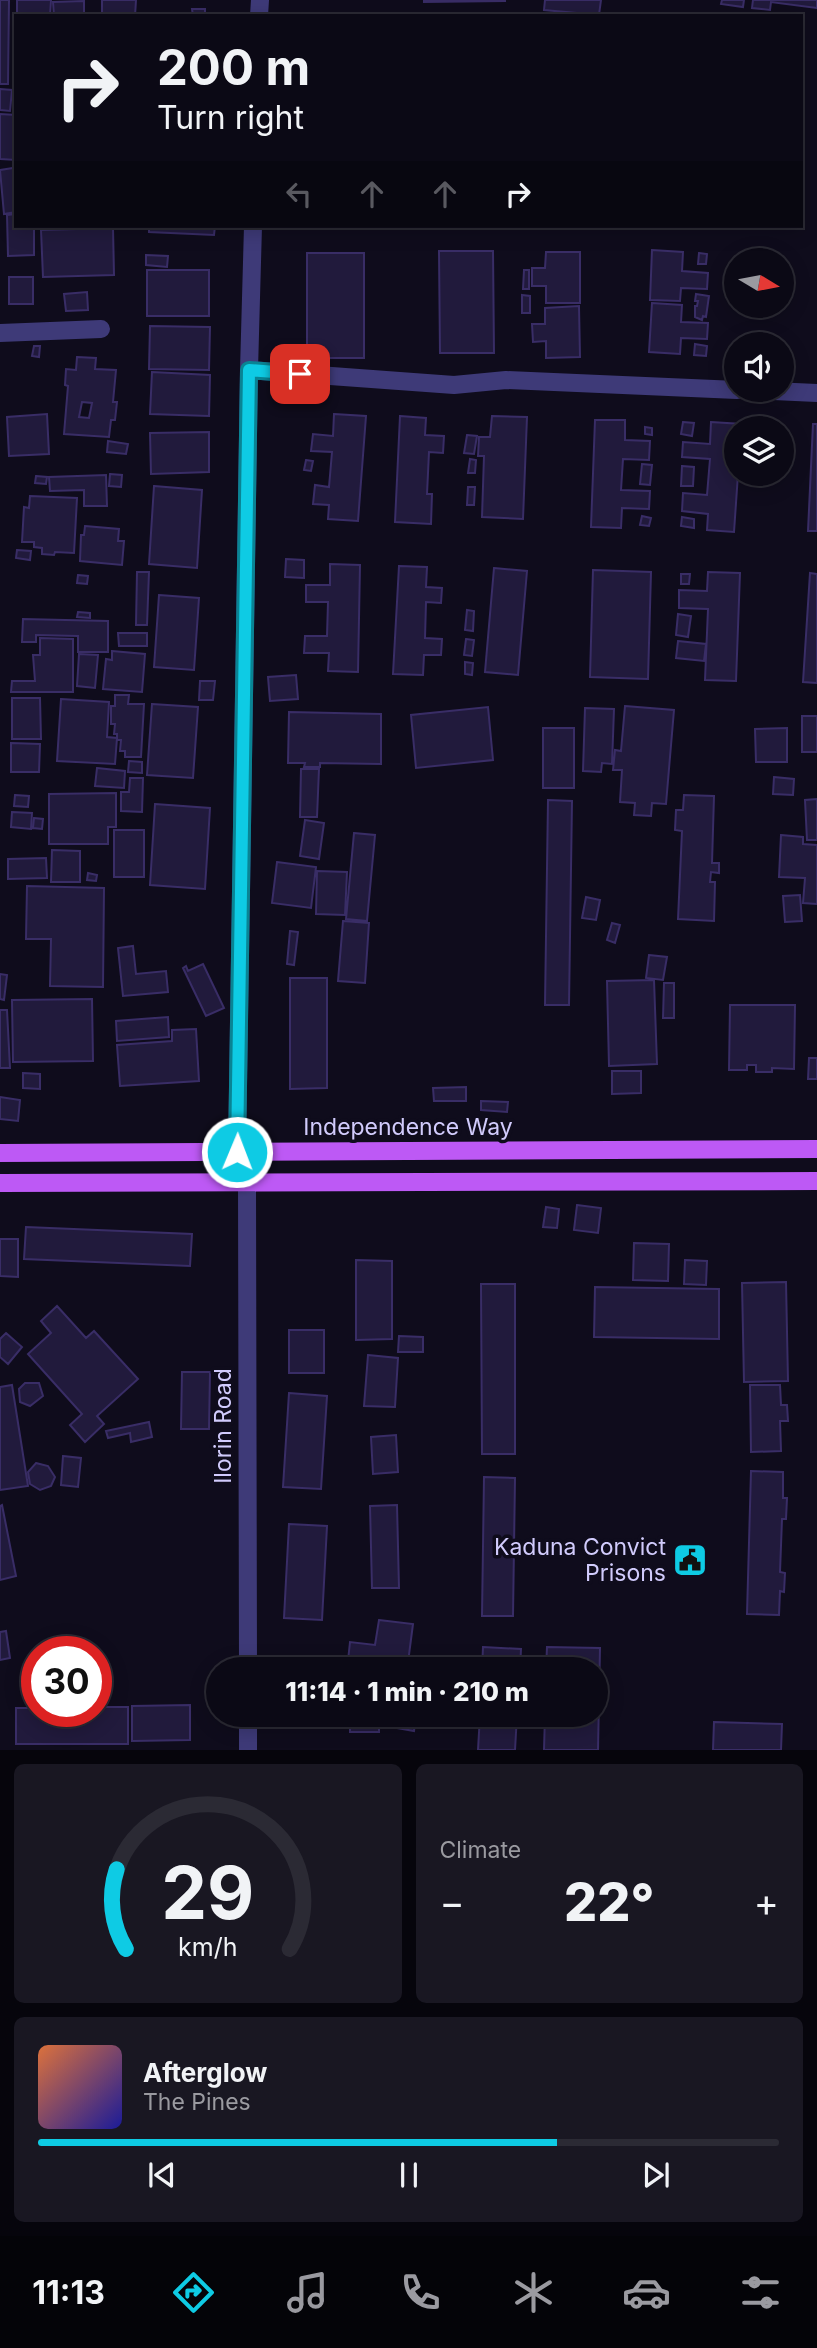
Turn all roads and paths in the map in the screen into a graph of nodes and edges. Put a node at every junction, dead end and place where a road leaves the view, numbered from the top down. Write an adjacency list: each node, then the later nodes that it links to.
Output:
1 (253, 228): 4 (street)
2 (101, 329): 3 (street)
3 (0, 333)
4 (249, 370): 5 (street); 9 (street)
5 (724, 389)
6 (794, 392): 7 (street)
7 (817, 393)
8 (817, 1149): 9 (main road, Independence Way)
9 (237, 1152): 10 (main road, Independence Way)
10 (0, 1153)
11 (817, 1181): 12 (main road)
12 (247, 1182): 13 (main road); 14 (street, Ilorin Road)
13 (0, 1183)
14 (248, 1657)
15 (248, 1727): 16 (street)
16 (248, 1749)

